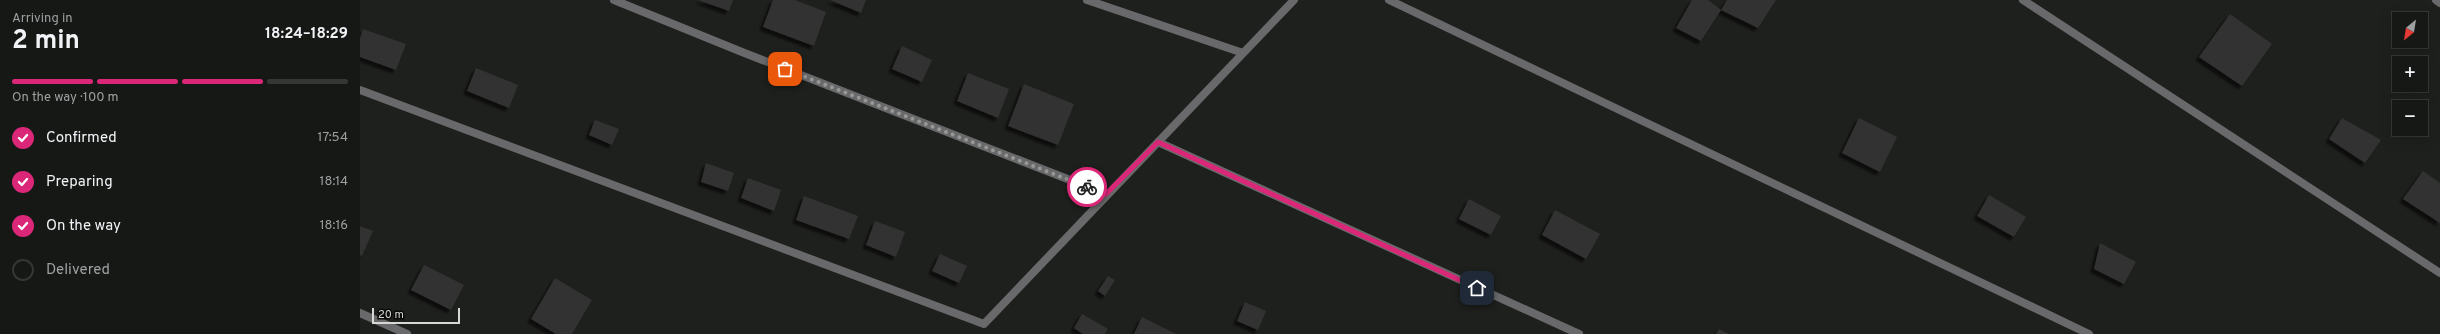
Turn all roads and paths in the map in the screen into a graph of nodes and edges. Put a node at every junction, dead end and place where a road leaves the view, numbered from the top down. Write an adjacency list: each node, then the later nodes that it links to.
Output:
1 (614, 0): 11 (street)
2 (1087, 0): 8 (street)
3 (1294, 0): 8 (street)
4 (1389, 0): 16 (street)
5 (2023, 0): 12 (street)
6 (2436, 0): 7 (street)
7 (2440, 3)
8 (1243, 52): 10 (street)
9 (360, 90): 11 (street)
10 (1158, 142): 11 (street); 15 (street)
11 (1106, 194)
12 (2440, 273)
13 (360, 313): 14 (street)
14 (407, 334)
15 (1579, 334)
16 (2089, 334)

